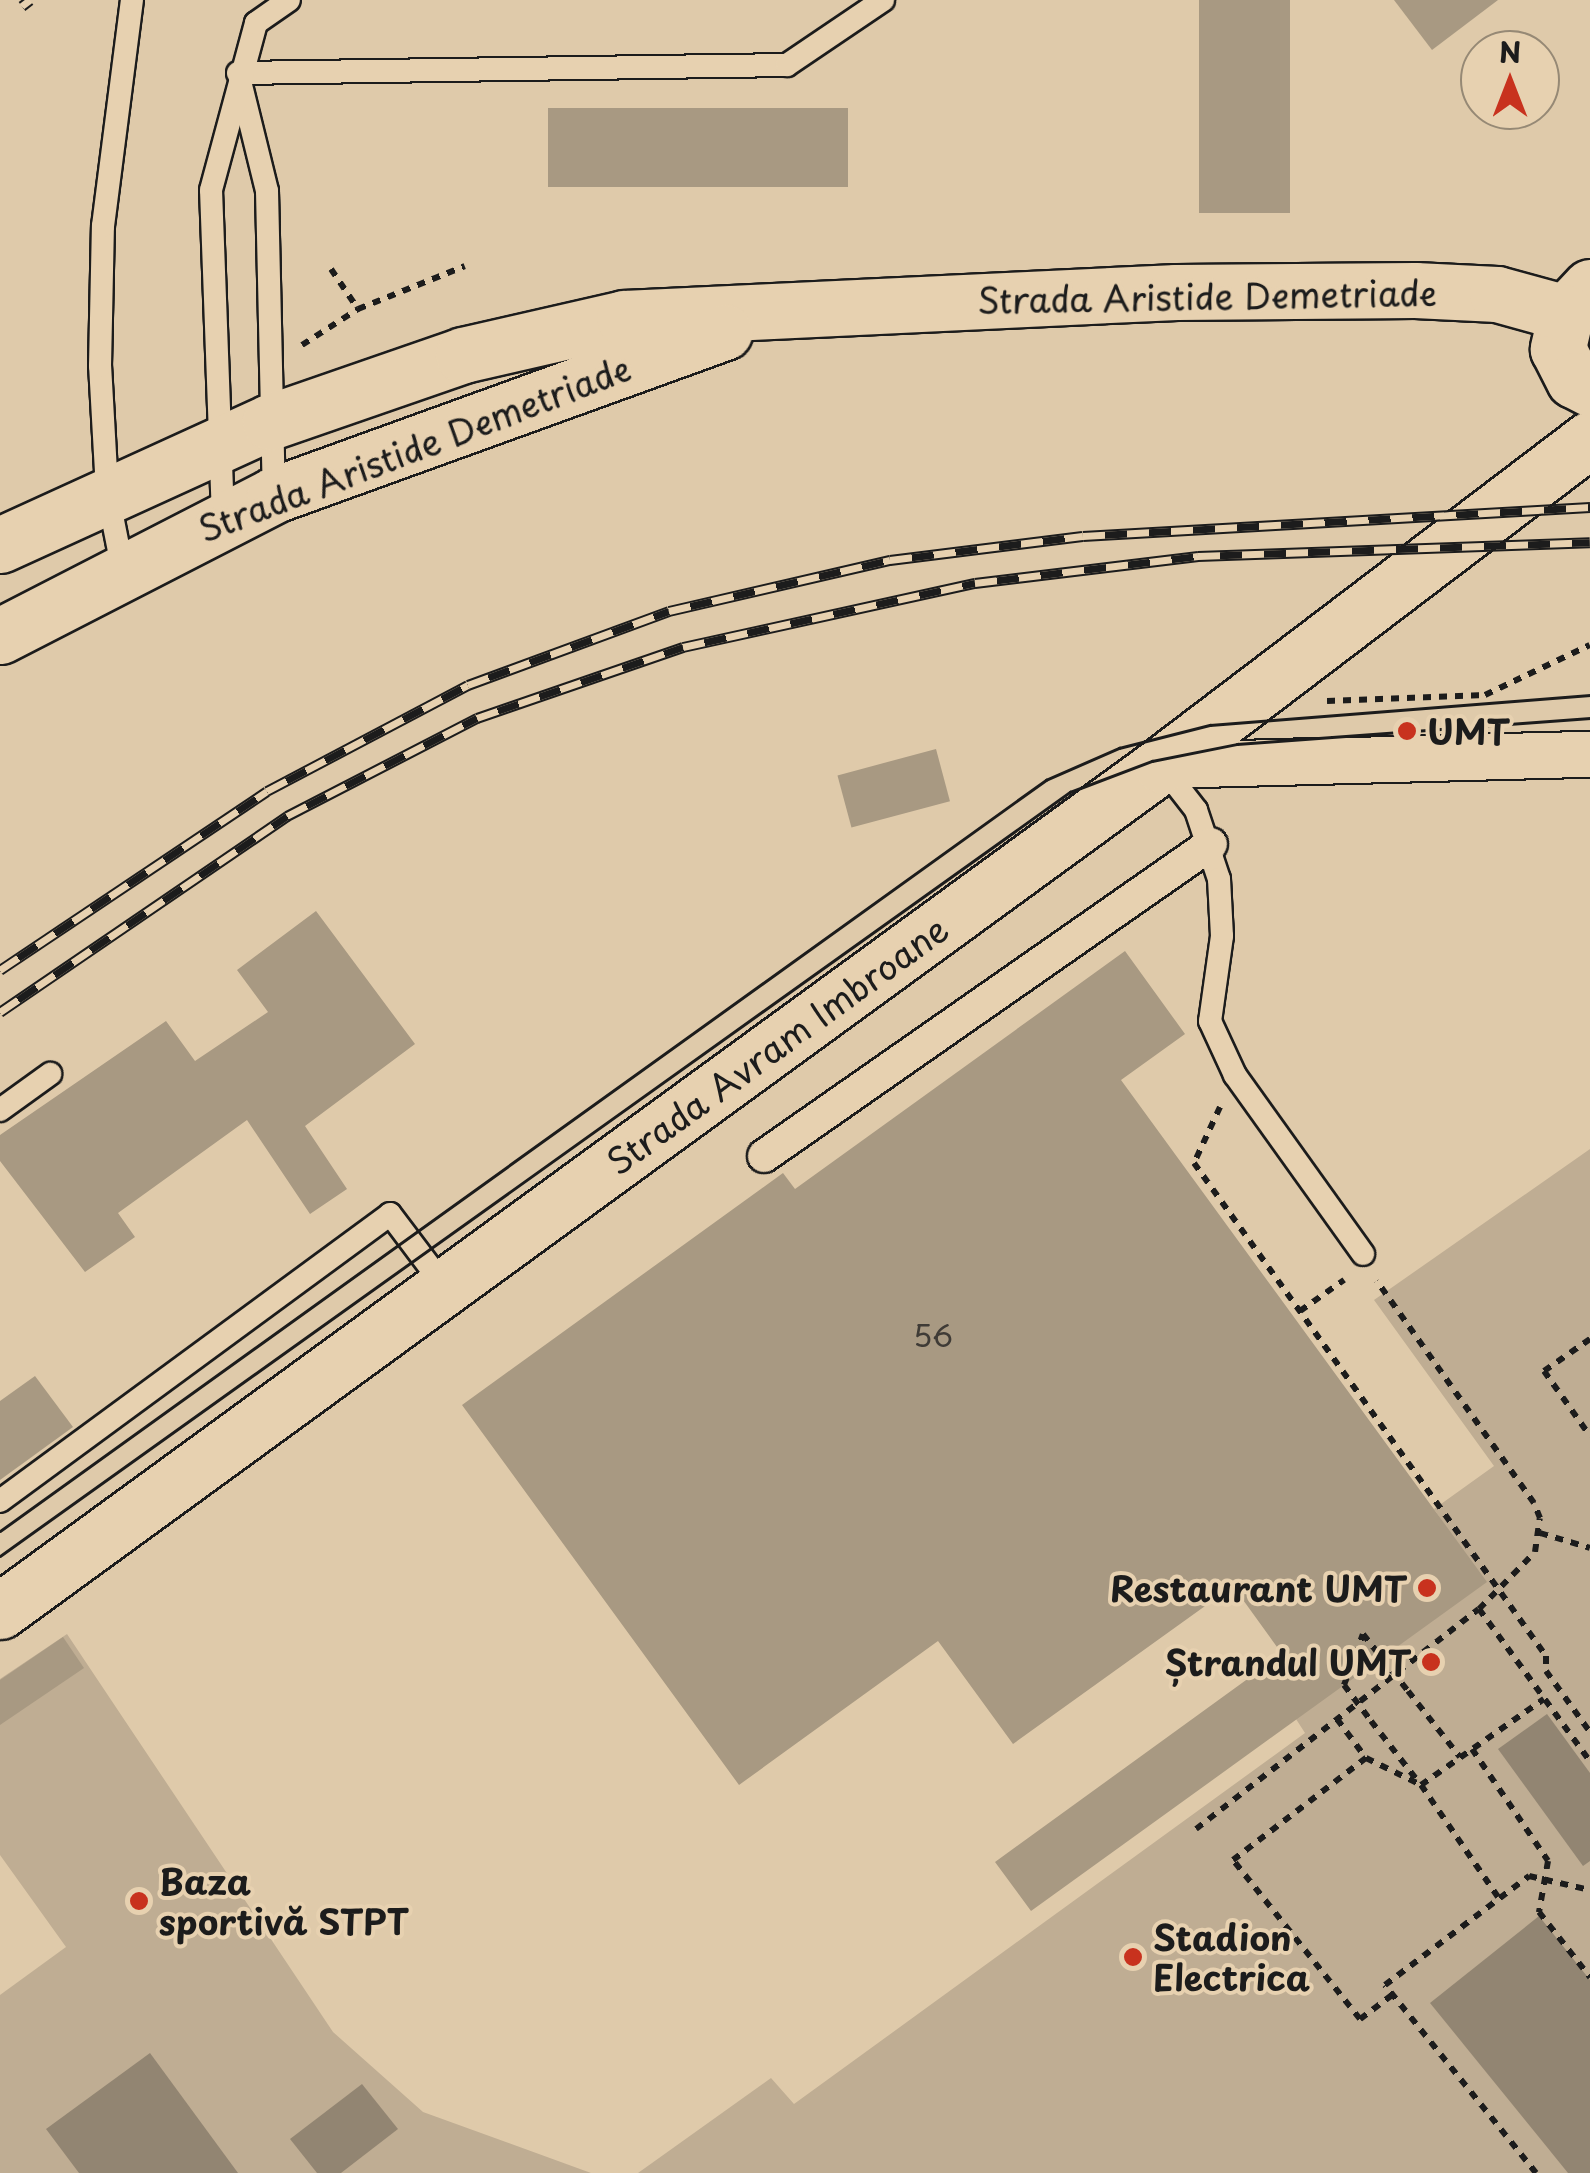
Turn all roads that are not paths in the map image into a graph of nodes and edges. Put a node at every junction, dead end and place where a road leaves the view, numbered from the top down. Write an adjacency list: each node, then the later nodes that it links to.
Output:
1 (132, 0): 12 (lane)
2 (289, 0): 4 (lane)
3 (883, 0): 4 (lane)
4 (238, 74): 8 (lane); 10 (lane)
5 (1578, 300): 6 (main road, Strada Aristide Demetriade); 7 (main road)
6 (785, 312): 8 (main road, Strada Aristide Demetriade); 13 (main road, Strada Aristide Demetriade)
7 (1582, 384): 11 (main road)
8 (270, 422): 10 (main road, Strada Aristide Demetriade); 13 (lane)
9 (1590, 439): 11 (main road, Strada Avram Imbroane)
10 (218, 443): 12 (main road, Strada Aristide Demetriade); 14 (lane)
11 (1547, 471): 19 (main road, Strada Avram Imbroane)
12 (106, 490): 15 (main road, Strada Aristide Demetriade); 16 (lane)
13 (274, 494): 14 (main road, Strada Aristide Demetriade)
14 (222, 517): 16 (main road, Strada Aristide Demetriade)
15 (0, 546)
16 (122, 566): 17 (main road, Strada Aristide Demetriade)
17 (0, 636)
18 (1590, 754): 19 (street)
19 (1162, 764): 20 (lane); 25 (main road, Strada Avram Imbroane)
20 (1211, 844): 23 (street); 24 (lane)
21 (50, 1074): 22 (lane)
22 (0, 1110)
23 (764, 1156)
24 (1364, 1259)
25 (444, 1287): 26 (lane); 27 (main road, Strada Avram Imbroane)
26 (0, 1501)
27 (0, 1611)

